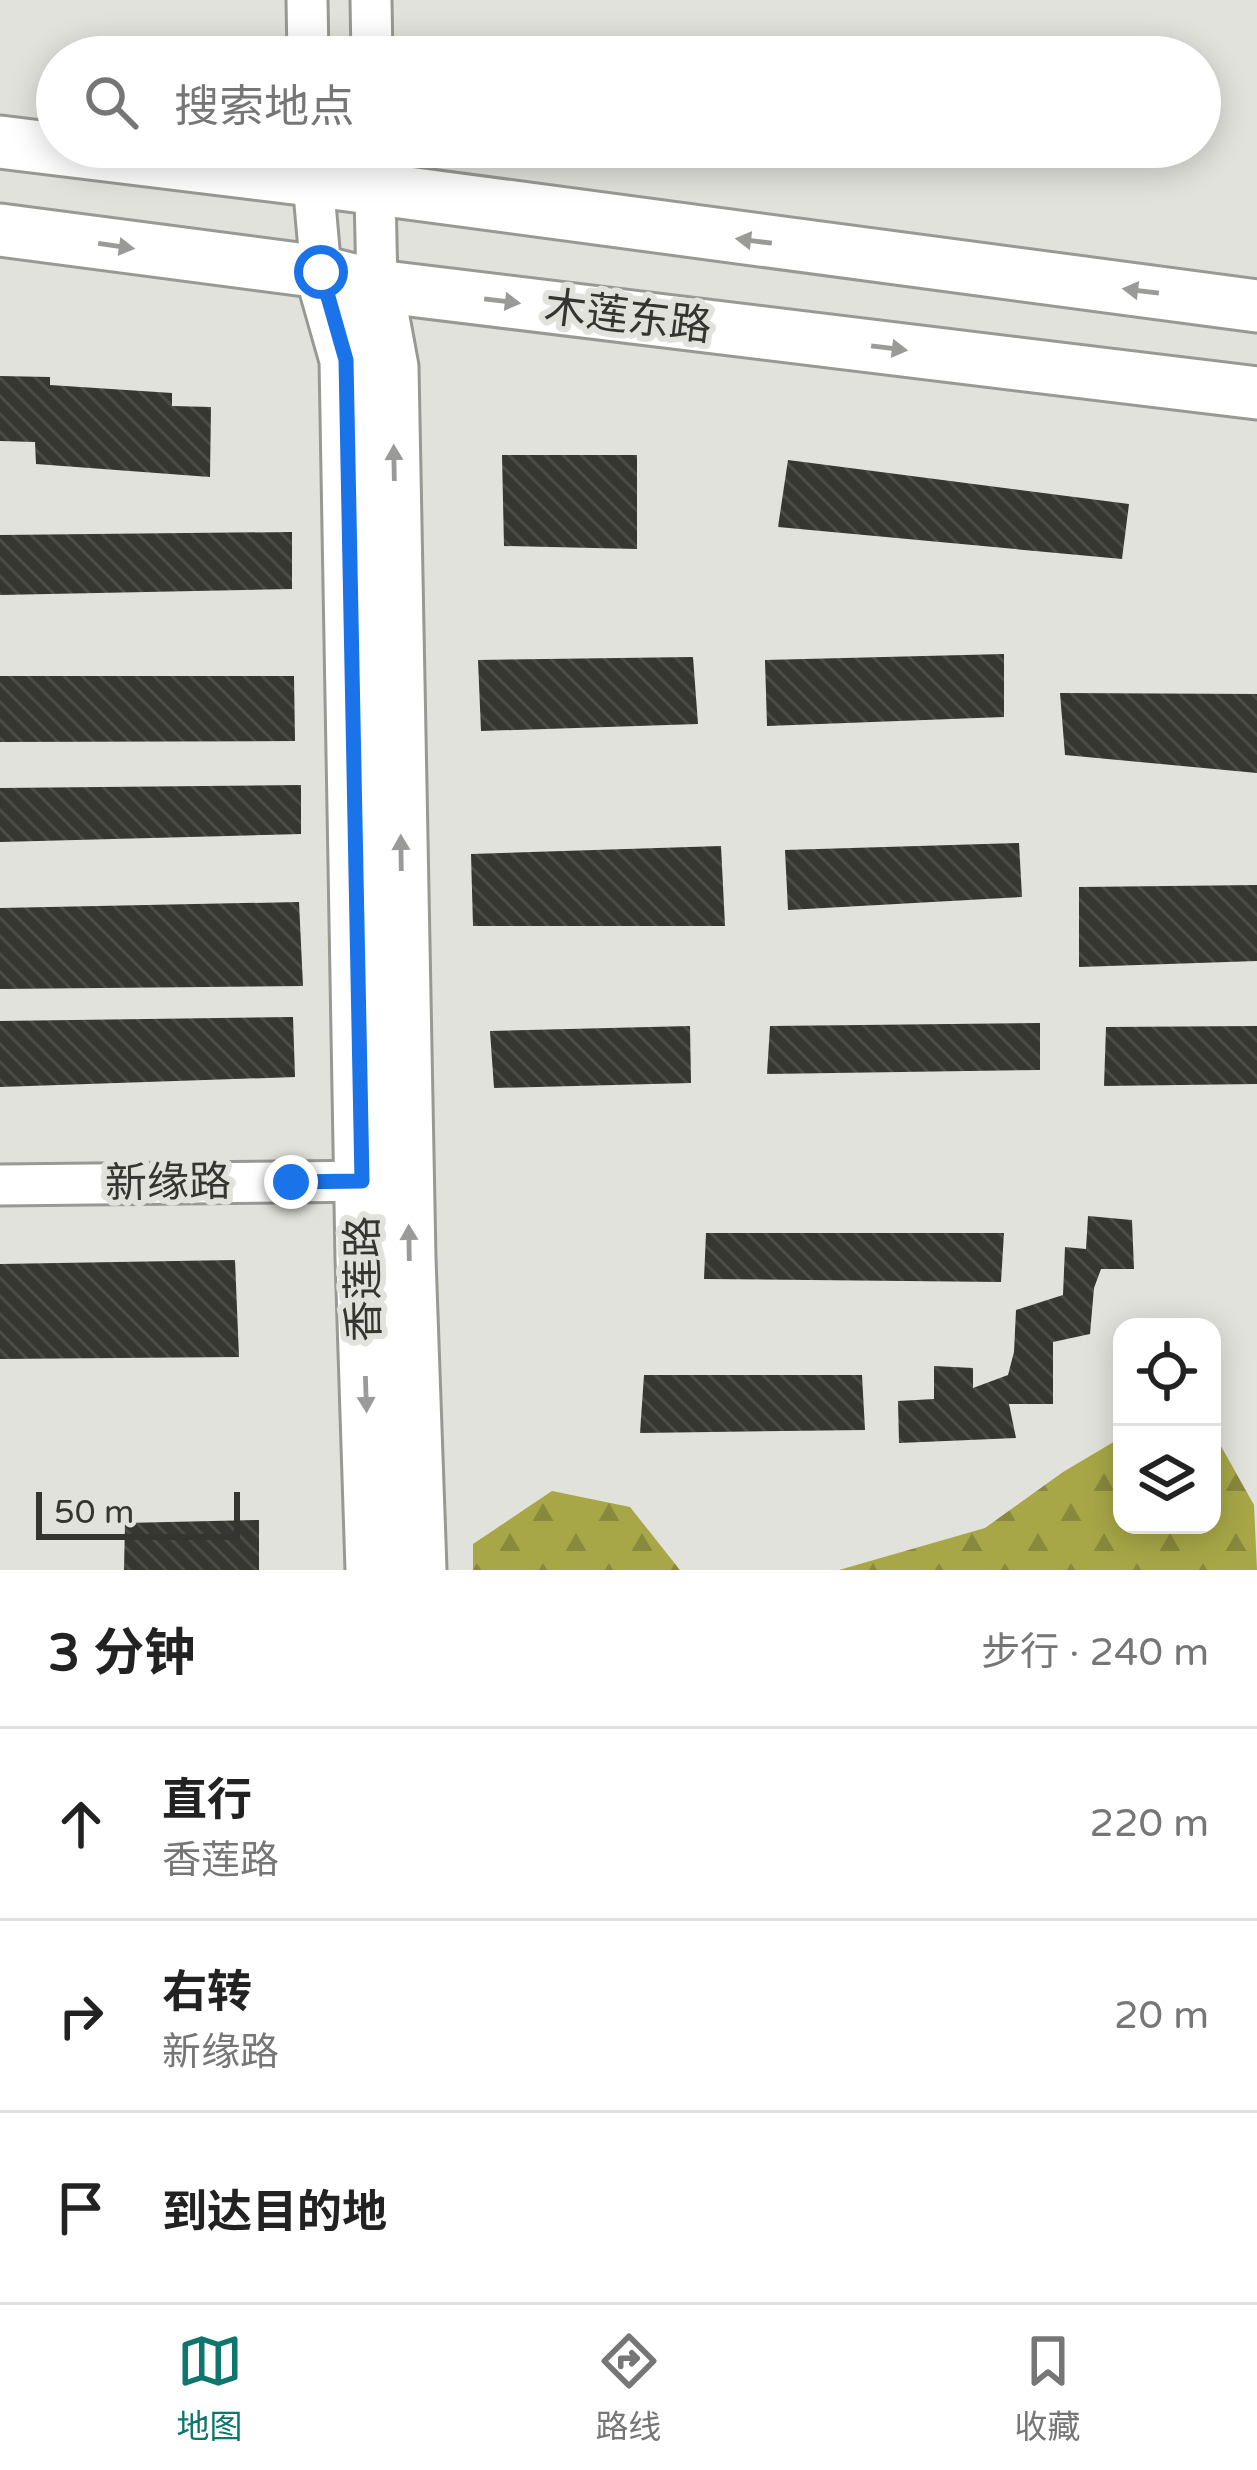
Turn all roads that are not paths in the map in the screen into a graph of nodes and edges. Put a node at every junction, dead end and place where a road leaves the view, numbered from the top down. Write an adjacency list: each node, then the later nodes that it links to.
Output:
1 (307, 0): 3 (street)
2 (371, 0): 4 (street)
3 (308, 36)
4 (372, 36)
5 (0, 142): 6 (main road)
6 (36, 144)
7 (311, 168): 10 (street)
8 (375, 169): 11 (street); 12 (main road, one-way to 8)
9 (0, 230): 10 (main road, 木莲东路, one-way to 10)
10 (321, 272): 11 (main road, 木莲东路); 15 (main road, 香莲路)
11 (376, 286): 13 (main road, 木莲东路, one-way to 13); 15 (main road, 香莲路, one-way to 11)
12 (1257, 306)
13 (1257, 393)
14 (0, 1160): 15 (street, 新缘路)
15 (384, 1168): 16 (street, 新缘路); 17 (main road, 香莲路, one-way to 17); 18 (main road, 香莲路, one-way to 15)
16 (0, 1185)
17 (372, 1570)
18 (420, 1570)

